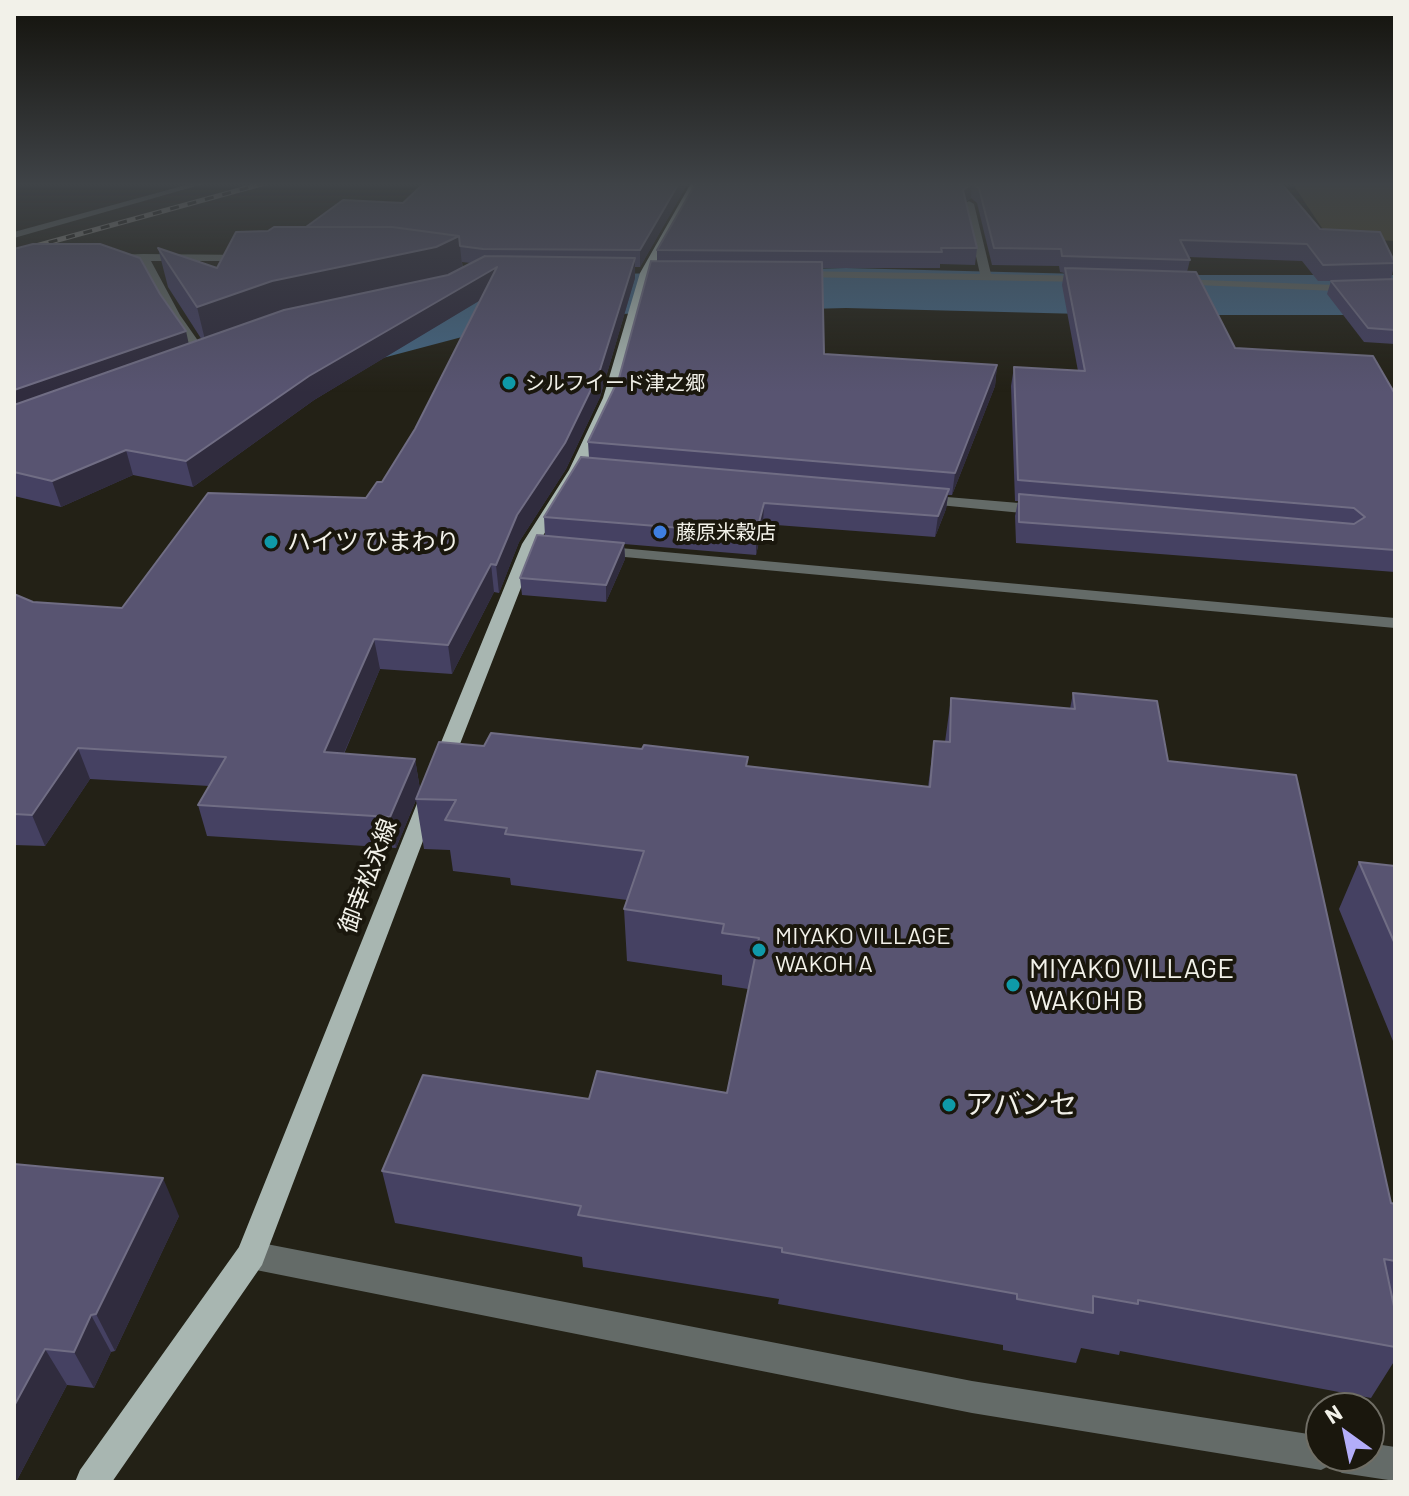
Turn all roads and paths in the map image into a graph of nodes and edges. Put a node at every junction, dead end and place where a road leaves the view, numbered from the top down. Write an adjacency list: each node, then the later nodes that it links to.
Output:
1 (659, 253): 12 (main road, 御幸松永線)
2 (981, 253): 9 (street)
3 (143, 257): 4 (street); 5 (street); 15 (street)
4 (99, 258)
5 (262, 258)
6 (630, 273): 12 (street)
7 (660, 273): 12 (street)
8 (785, 274): 9 (street)
9 (986, 276): 10 (street)
10 (1098, 280)
11 (1161, 282): 13 (street)
12 (641, 286): 21 (main road, 御幸松永線)
13 (1395, 286)
14 (216, 350): 15 (street)
15 (202, 355): 16 (street)
16 (188, 360)
17 (907, 498): 18 (street)
18 (1064, 512)
19 (577, 549): 20 (street)
20 (1395, 623)
21 (251, 1255): 22 (street); 23 (main road, 御幸松永線)
22 (1305, 1450)
23 (92, 1482)

